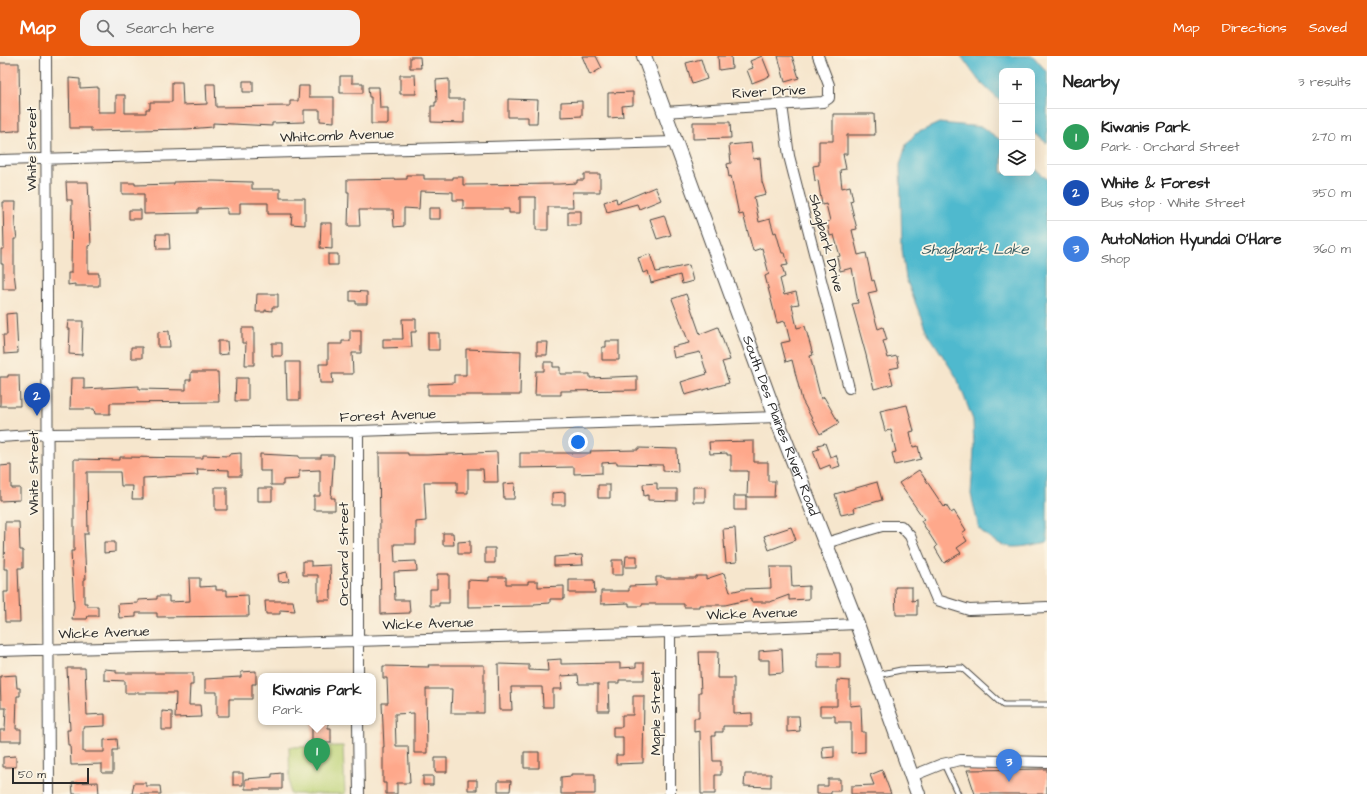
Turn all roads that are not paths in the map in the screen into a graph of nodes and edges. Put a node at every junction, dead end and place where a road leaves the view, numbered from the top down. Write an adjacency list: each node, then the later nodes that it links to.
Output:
1 (46, 56): 7 (street, White Street)
2 (644, 56): 5 (main road, South Des Plaines River Road)
3 (818, 56): 4 (street, River Drive)
4 (782, 105): 5 (street, River Drive); 9 (street, Shagbark Drive)
5 (664, 112): 6 (main road, South Des Plaines River Road)
6 (674, 142): 7 (street, Whitcomb Avenue); 10 (main road, South Des Plaines River Road)
7 (46, 158): 8 (street, Whitcomb Avenue); 12 (street, White Street)
8 (0, 160)
9 (849, 388)
10 (776, 417): 11 (street, Forest Avenue); 14 (main road, South Des Plaines River Road)
11 (358, 431): 12 (street, Forest Avenue); 18 (street, Orchard Street)
12 (47, 434): 13 (street, Forest Avenue); 19 (street, White Street)
13 (0, 437)
14 (826, 543): 15 (street); 16 (main road, South Des Plaines River Road)
15 (1047, 607)
16 (857, 624): 17 (street, Wicke Avenue); 22 (main road, South Des Plaines River Road)
17 (670, 632): 18 (street, Wicke Avenue); 30 (street, Maple Street)
18 (358, 640): 19 (street, Wicke Avenue); 21 (street, Orchard Street)
19 (49, 649): 20 (street, Wicke Avenue); 28 (street, White Street)
20 (0, 651)
21 (358, 673)
22 (875, 675): 23 (lane); 27 (main road, South Des Plaines River Road)
23 (1047, 705)
24 (358, 725): 29 (street)
25 (1047, 762): 26 (street)
26 (944, 764): 27 (street); 32 (lane)
27 (912, 776): 31 (main road, South Des Plaines River Road)
28 (49, 794)
29 (359, 794)
30 (670, 794)
31 (918, 794)
32 (958, 794)

